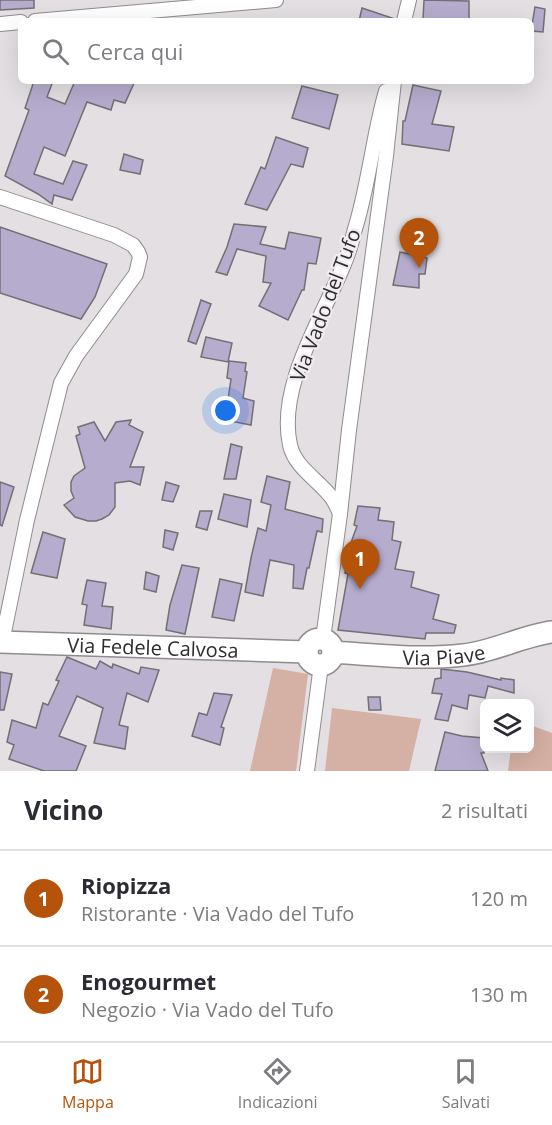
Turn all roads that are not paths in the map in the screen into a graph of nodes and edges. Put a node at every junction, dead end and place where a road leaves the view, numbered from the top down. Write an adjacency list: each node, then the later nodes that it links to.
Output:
1 (276, 0): 3 (street)
2 (409, 0): 4 (street)
3 (69, 18)
4 (405, 18)
5 (18, 22): 6 (street)
6 (0, 24)
7 (388, 84): 10 (street, Via Vado del Tufo)
8 (394, 84): 10 (street, Via Vado del Tufo)
9 (0, 197): 12 (street)
10 (340, 514): 13 (street, Via Vado del Tufo)
11 (552, 632): 13 (main road, Via Piave)
12 (1, 642): 13 (main road, Via Fedele Calvosa)
13 (321, 652): 14 (street, Via Vado del Tufo)
14 (307, 771)

